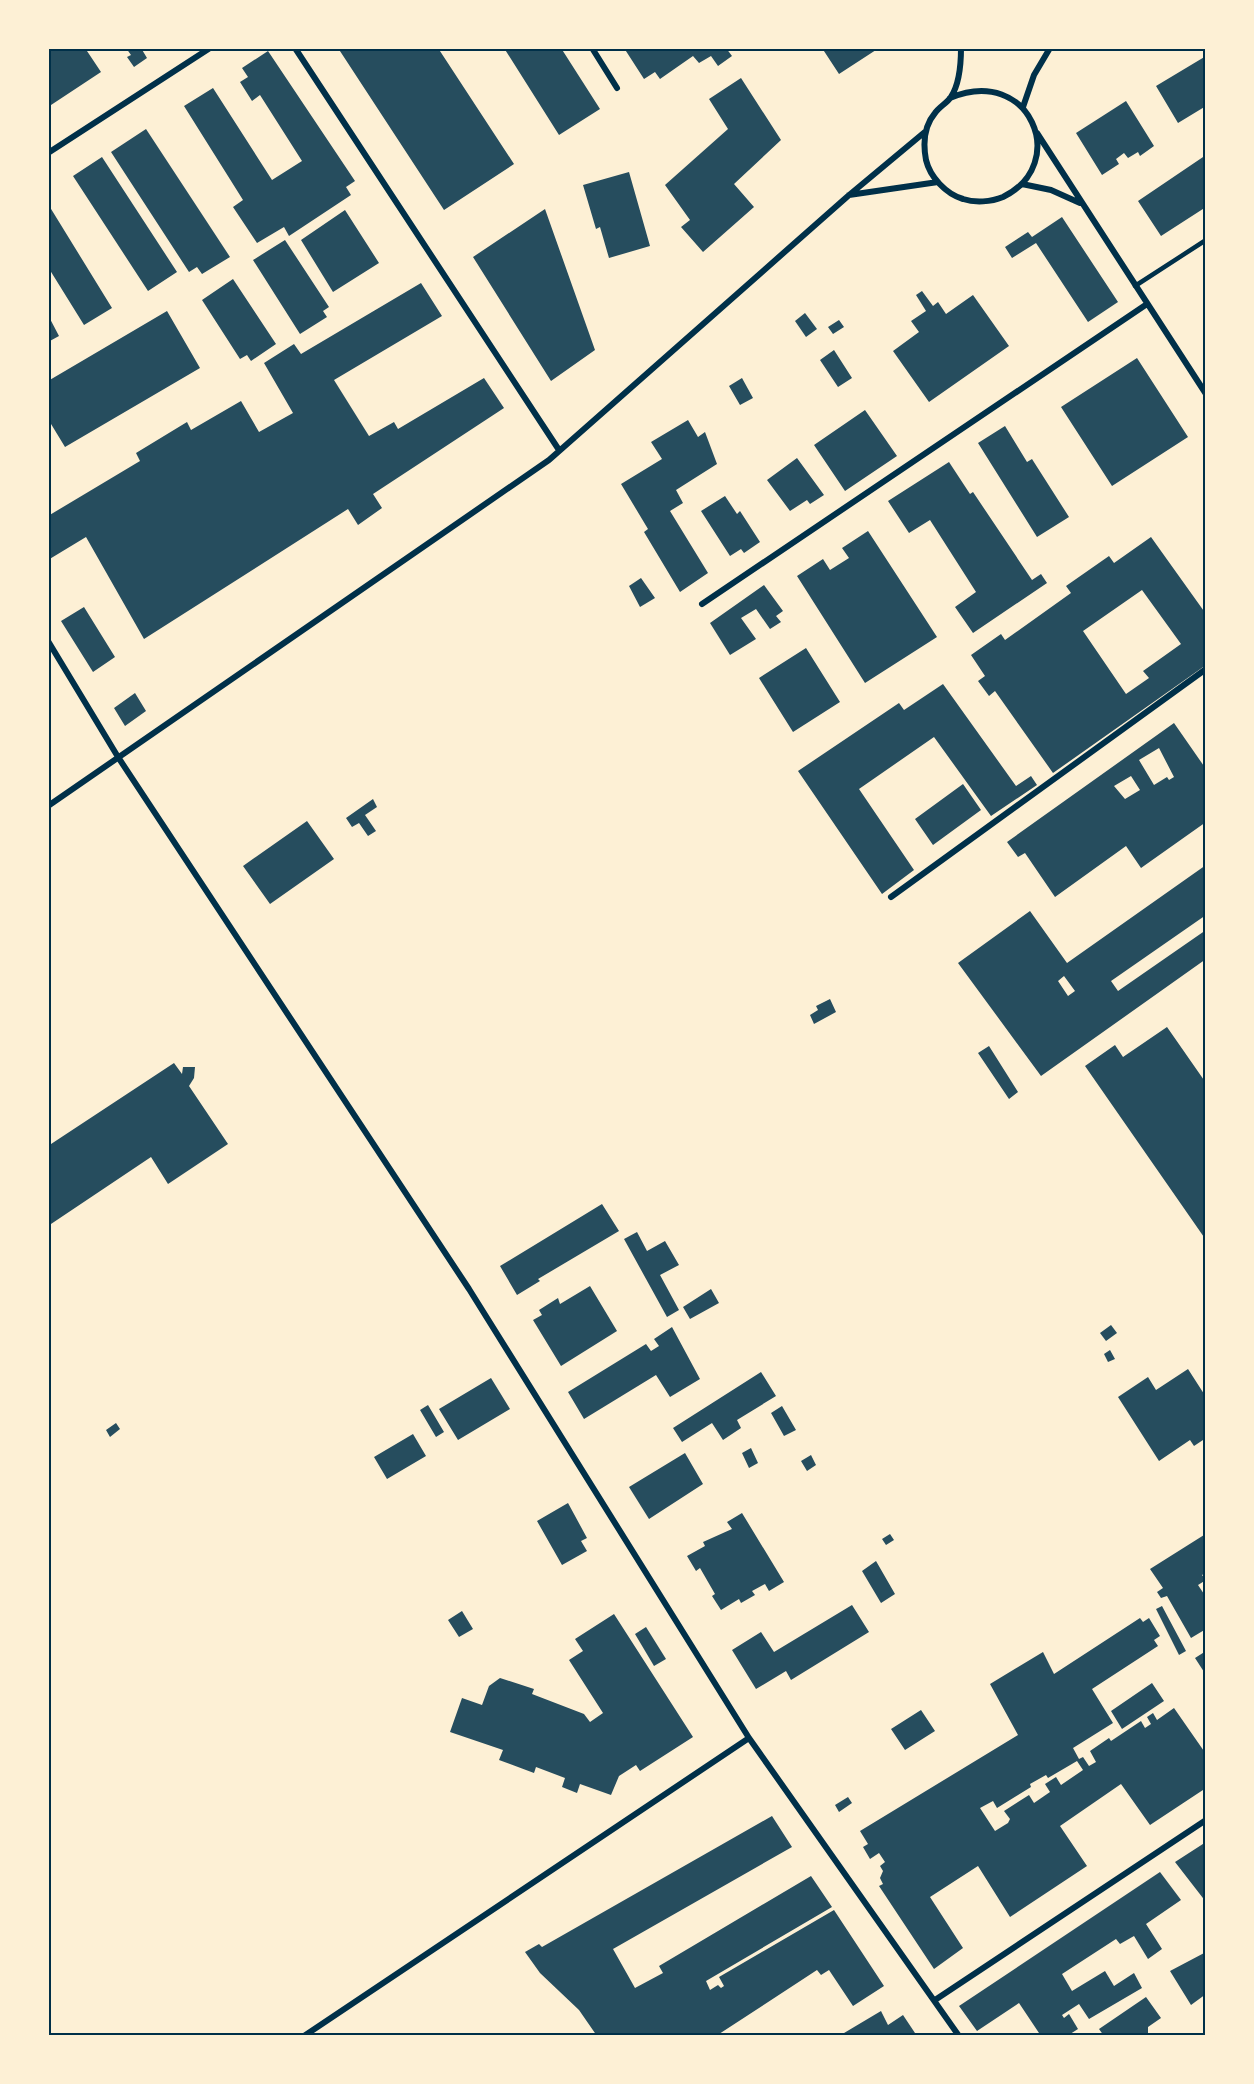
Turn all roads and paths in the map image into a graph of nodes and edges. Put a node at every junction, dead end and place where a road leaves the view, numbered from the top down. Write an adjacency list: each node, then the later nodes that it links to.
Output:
1 (210, 48): 11 (street)
2 (295, 48): 20 (street)
3 (592, 48): 6 (street)
4 (961, 48): 7 (street)
5 (1050, 48): 8 (street)
6 (617, 88)
7 (950, 98): 8 (street); 9 (street)
8 (1023, 107): 10 (street)
9 (926, 131): 12 (street); 14 (street)
10 (1036, 131): 13 (street); 15 (street)
11 (48, 153)
12 (938, 182): 13 (street); 14 (street)
13 (1022, 184): 15 (street)
14 (848, 196): 20 (street)
15 (1081, 204): 17 (street)
16 (1206, 240): 17 (lane)
17 (1135, 286): 18 (street)
18 (1147, 304): 19 (street); 21 (street)
19 (1206, 394)
20 (559, 450): 24 (street)
21 (702, 604)
22 (48, 641): 24 (street)
23 (1206, 669): 26 (street)
24 (118, 757): 25 (street); 27 (street)
25 (48, 806)
26 (891, 897)
27 (749, 1738): 29 (street); 30 (street)
28 (1206, 1821): 29 (street)
29 (935, 2000): 31 (street)
30 (304, 2036)
31 (959, 2036)

